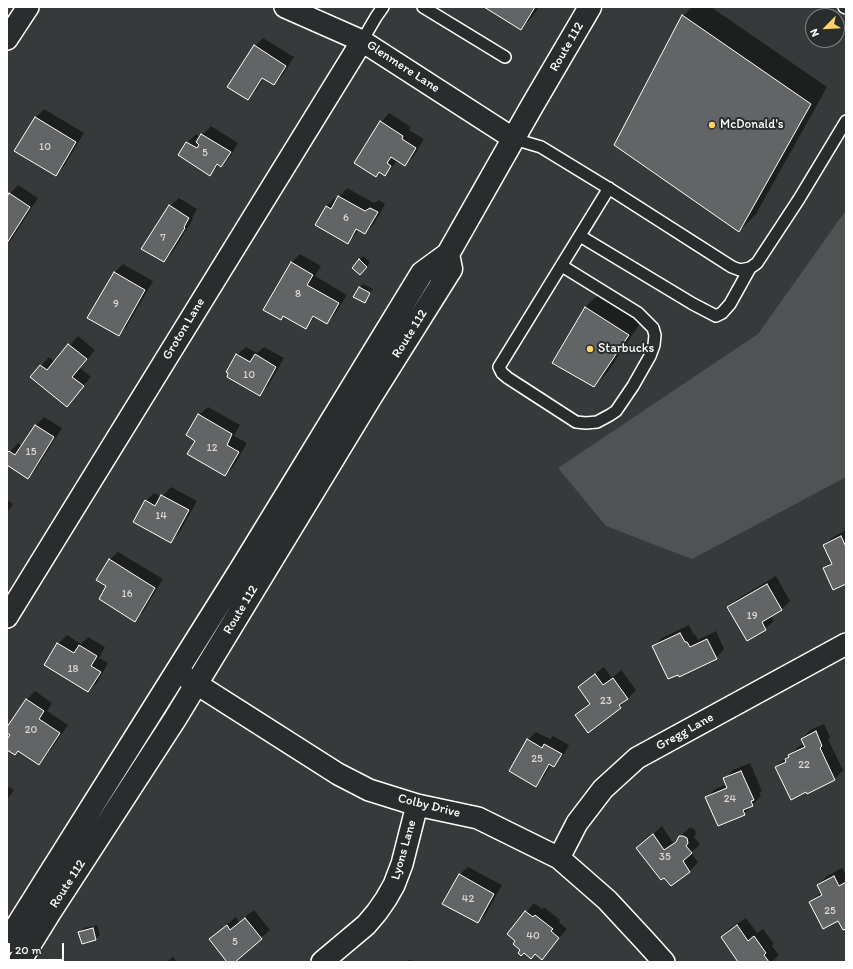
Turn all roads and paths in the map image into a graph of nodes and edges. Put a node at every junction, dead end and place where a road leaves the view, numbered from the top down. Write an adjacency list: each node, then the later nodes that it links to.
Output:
1 (27, 7): 6 (street)
2 (285, 7): 7 (street, Glenmere Lane)
3 (383, 7): 7 (lane)
4 (423, 7): 8 (lane)
5 (590, 7): 10 (main road, Route 112)
6 (7, 39)
7 (362, 41): 10 (street, Glenmere Lane); 16 (street, Groton Lane)
8 (505, 57)
9 (846, 121): 15 (lane)
10 (514, 139): 11 (lane); 13 (main road, Route 112)
11 (609, 188): 12 (lane); 15 (lane)
12 (580, 236): 14 (lane); 15 (lane)
13 (448, 254): 18 (main road, Route 112); 19 (main road, Route 112)
14 (562, 266): 14 (lane)
15 (750, 268)
16 (7, 617)
17 (846, 644): 21 (street, Gregg Lane)
18 (177, 672): 19 (street, Colby Drive); 22 (main road, Route 112)
19 (196, 683): 20 (street, Colby Drive); 23 (main road, Route 112)
20 (417, 805): 21 (street, Colby Drive); 24 (street, Lyons Lane)
21 (558, 858): 25 (street, Colby Drive)
22 (7, 942)
23 (19, 962)
24 (322, 962)
25 (664, 962)

